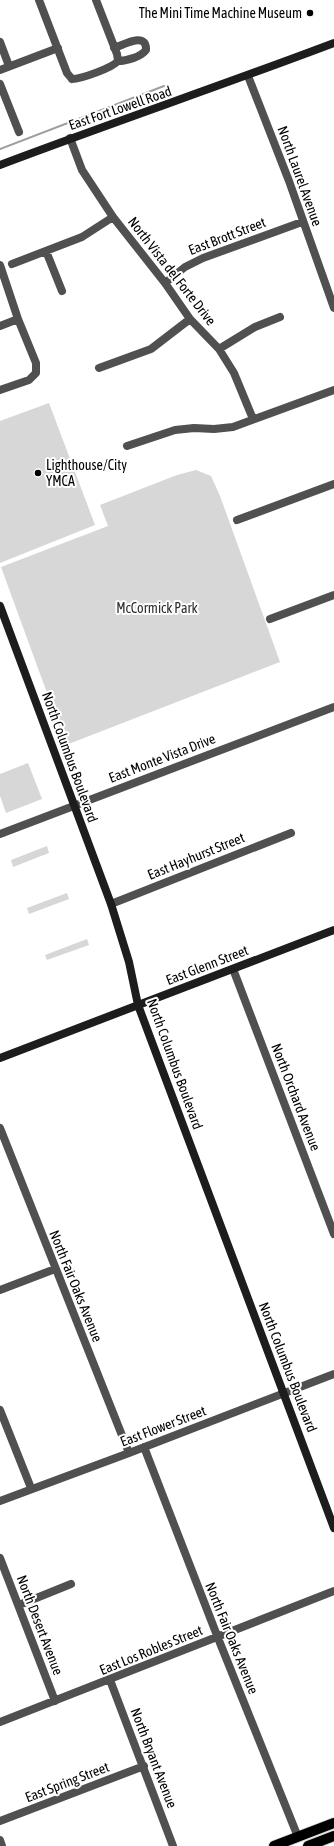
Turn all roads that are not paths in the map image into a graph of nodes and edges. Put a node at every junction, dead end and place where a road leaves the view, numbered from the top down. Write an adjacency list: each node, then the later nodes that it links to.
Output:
1 (39, 0): 5 (street)
2 (97, 0): 6 (street)
3 (334, 43): 10 (street, East Fort Lowell Road)
4 (1, 46): 8 (street)
5 (58, 48): 7 (street); 8 (street)
6 (114, 48): 7 (street); 7 (street)
7 (118, 61)
8 (9, 66): 9 (street)
9 (0, 70)
10 (248, 76): 13 (street, East Fort Lowell Road); 16 (street, North Laurel Avenue)
11 (0, 84): 12 (street)
12 (18, 132)
13 (70, 138): 14 (street, East Fort Lowell Road); 15 (street, North Vista del Forte Drive)
14 (0, 166)
15 (113, 217): 17 (street); 20 (street, North Vista del Forte Drive)
16 (302, 222): 20 (street, East Brott Street); 22 (street, North Laurel Avenue)
17 (46, 251): 18 (street); 21 (street)
18 (12, 264)
19 (0, 265): 24 (street)
20 (165, 283): 25 (street, North Vista del Forte Drive)
21 (62, 291)
22 (334, 308)
23 (280, 317): 27 (street)
24 (18, 319): 26 (street); 29 (street)
25 (190, 320): 27 (street, North Vista del Forte Drive); 28 (street)
26 (0, 326)
27 (219, 349): 31 (street, North Vista del Forte Drive)
28 (99, 368)
29 (0, 390)
30 (334, 390): 31 (street)
31 (253, 419): 32 (street)
32 (127, 446)
33 (334, 484): 34 (street)
34 (237, 520)
35 (334, 595): 37 (street)
36 (1, 611): 39 (street, North Columbus Boulevard)
37 (270, 619)
38 (334, 706): 39 (street, East Monte Vista Drive)
39 (74, 806): 41 (street, East Monte Vista Drive); 42 (street, North Columbus Boulevard)
40 (292, 832): 42 (street, East Hayhurst Street)
41 (0, 834)
42 (111, 904): 45 (street, North Columbus Boulevard)
43 (334, 931): 44 (street, East Glenn Street)
44 (233, 969): 45 (street, East Glenn Street); 48 (street, North Orchard Avenue)
45 (138, 1005): 46 (street, East Glenn Street); 52 (street, North Columbus Boulevard)
46 (0, 1058)
47 (0, 1128): 49 (street, North Fair Oaks Avenue)
48 (334, 1234)
49 (55, 1269): 50 (street); 55 (street, North Fair Oaks Avenue)
50 (0, 1290)
51 (334, 1374): 52 (street, East Flower Street)
52 (284, 1394): 54 (street, East Flower Street); 58 (street, North Columbus Boulevard)
53 (0, 1410): 56 (street)
54 (144, 1447): 55 (street, East Flower Street); 63 (street, North Fair Oaks Avenue)
55 (129, 1453): 56 (street, East Flower Street)
56 (31, 1488): 57 (street, East Flower Street)
57 (0, 1501)
58 (334, 1528)
59 (0, 1558): 62 (street, North Desert Avenue)
60 (71, 1584): 62 (street)
61 (334, 1591): 63 (street, East Los Robles Street)
62 (19, 1605): 65 (street, North Desert Avenue)
63 (217, 1637): 64 (street, East Los Robles Street); 71 (street, North Fair Oaks Avenue)
64 (110, 1680): 65 (street, East Los Robles Street); 67 (street, North Bryant Avenue)
65 (55, 1701): 66 (street, East Los Robles Street)
66 (0, 1722)
67 (144, 1766): 68 (street, East Spring Street); 74 (street, North Bryant Avenue)
68 (0, 1821)
69 (334, 1824): 71 (main road)
70 (334, 1836): 76 (main road)
71 (298, 1837): 75 (main road)
72 (0, 1840): 73 (street)
73 (2, 1846)
74 (173, 1846)
75 (274, 1846)
76 (308, 1846)

